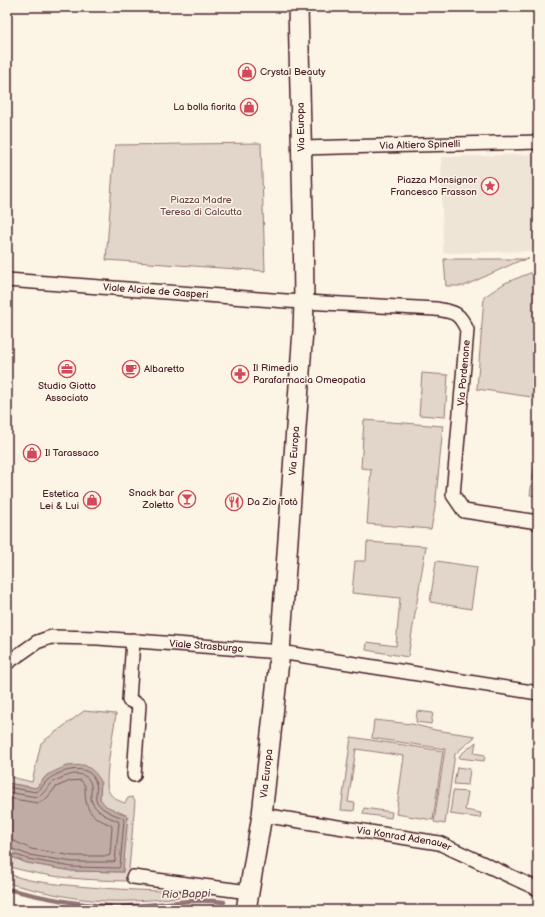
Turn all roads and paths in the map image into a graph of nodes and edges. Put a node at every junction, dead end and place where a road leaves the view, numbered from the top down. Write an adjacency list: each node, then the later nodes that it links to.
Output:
1 (298, 7): 3 (street, Via Europa)
2 (538, 142): 3 (street, Via Altiero Spinelli)
3 (301, 148): 5 (street, Via Europa)
4 (7, 280): 5 (street, Viale Alcide de Gasperi)
5 (304, 302): 6 (street, Via Pordenone); 8 (street, Via Europa)
6 (538, 522)
7 (133, 640): 8 (street, Viale Strasburgo); 9 (street, Viale Strasburgo); 11 (street)
8 (280, 652): 10 (street); 12 (street, Via Europa)
9 (7, 663)
10 (538, 693)
11 (134, 775)
12 (262, 815): 14 (street, Via Konrad Adenauer); 15 (street, Via Europa)
13 (132, 877): 15 (street, Via Europa)
14 (538, 889)
15 (248, 901)

